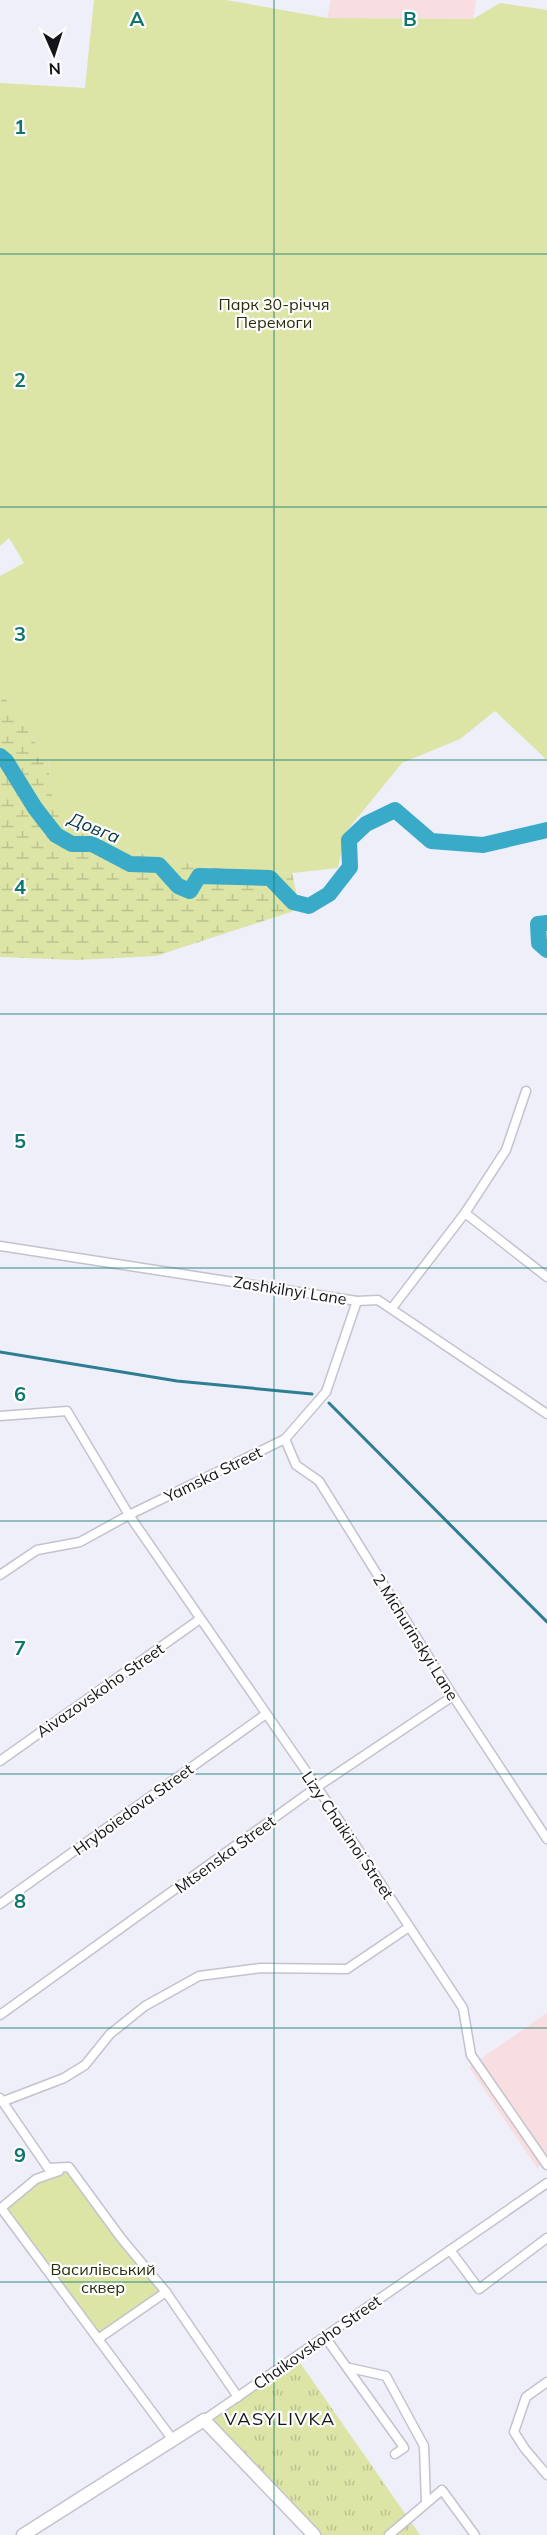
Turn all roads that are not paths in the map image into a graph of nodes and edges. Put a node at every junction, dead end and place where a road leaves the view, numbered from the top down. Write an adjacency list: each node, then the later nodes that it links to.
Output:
1 (526, 1091): 2 (street)
2 (465, 1213): 4 (street); 6 (street)
3 (0, 1246): 5 (street, Zashkilnyi Lane)
4 (547, 1277)
5 (357, 1300): 6 (street, Zashkilnyi Lane); 9 (street, Yamska Street)
6 (392, 1308): 7 (street, Zashkilnyi Lane)
7 (547, 1414)
8 (0, 1416): 10 (street, Lizy Chaikinoi Street)
9 (285, 1439): 10 (street, Yamska Street); 13 (street, 2 Michurinskyi Lane)
10 (129, 1515): 11 (street, Yamska Street); 12 (street, Lizy Chaikinoi Street)
11 (0, 1575)
12 (200, 1619): 14 (street, Lizy Chaikinoi Street); 15 (street, Aivazovskoho Street)
13 (453, 1696): 16 (street, Mtsenska Street); 17 (street, 2 Michurinskyi Lane)
14 (266, 1713): 16 (street, Lizy Chaikinoi Street); 18 (street, Hryboiedova Street)
15 (0, 1761)
16 (317, 1787): 19 (street, Lizy Chaikinoi Street); 20 (street, Mtsenska Street)
17 (547, 1839)
18 (0, 1904)
19 (410, 1927): 21 (street); 22 (street, Lizy Chaikinoi Street)
20 (0, 2015)
21 (2, 2099): 23 (street)
22 (547, 2165)
23 (69, 2168): 25 (street); 28 (street)
24 (547, 2183): 27 (street, Chaikovskoho Street)
25 (0, 2208): 30 (street)
26 (547, 2238): 27 (street)
27 (450, 2250): 29 (street, Chaikovskoho Street)
28 (166, 2292): 30 (street); 33 (street)
29 (325, 2337): 31 (street); 33 (street, Chaikovskoho Street)
30 (98, 2339): 35 (street)
31 (350, 2368): 36 (street); 38 (street)
32 (547, 2382): 37 (street)
33 (238, 2397): 34 (street, Chaikovskoho Street)
34 (204, 2420): 35 (street, Chaikovskoho Street); 40 (street)
35 (173, 2440): 39 (street, Chaikovskoho Street)
36 (395, 2454)
37 (547, 2475)
38 (426, 2503): 41 (street); 42 (street)
39 (23, 2535)
40 (314, 2535)
41 (389, 2535)
42 (475, 2535)

